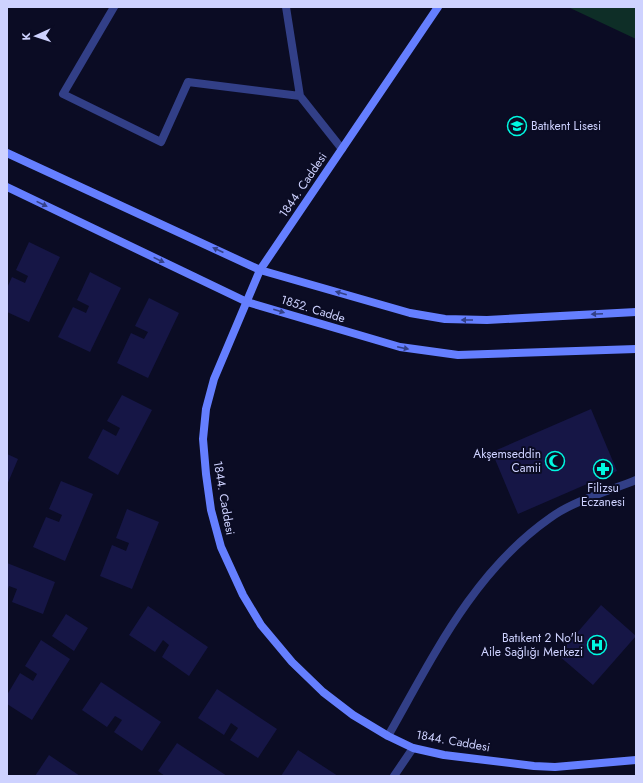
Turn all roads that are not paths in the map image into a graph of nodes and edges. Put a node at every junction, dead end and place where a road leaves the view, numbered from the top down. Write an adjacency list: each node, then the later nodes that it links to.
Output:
1 (114, 7): 4 (street)
2 (286, 7): 4 (street)
3 (438, 7): 5 (street, 1844. Caddesi)
4 (300, 96): 5 (street)
5 (342, 149): 8 (street, 1844. Caddesi)
6 (7, 154): 8 (street, 1852. Cadde, one-way to 6)
7 (7, 187): 9 (street, 1852. Cadde, one-way to 9)
8 (260, 270): 9 (street, 1844. Caddesi); 10 (street, 1852. Cadde, one-way to 8)
9 (247, 302): 11 (street, 1852. Cadde, one-way to 11); 13 (street, 1844. Caddesi)
10 (636, 312)
11 (636, 349)
12 (636, 480): 13 (street)
13 (388, 736): 14 (street, 1844. Caddesi)
14 (413, 748): 15 (street, 1844. Caddesi); 16 (street)
15 (636, 760)
16 (394, 776)

